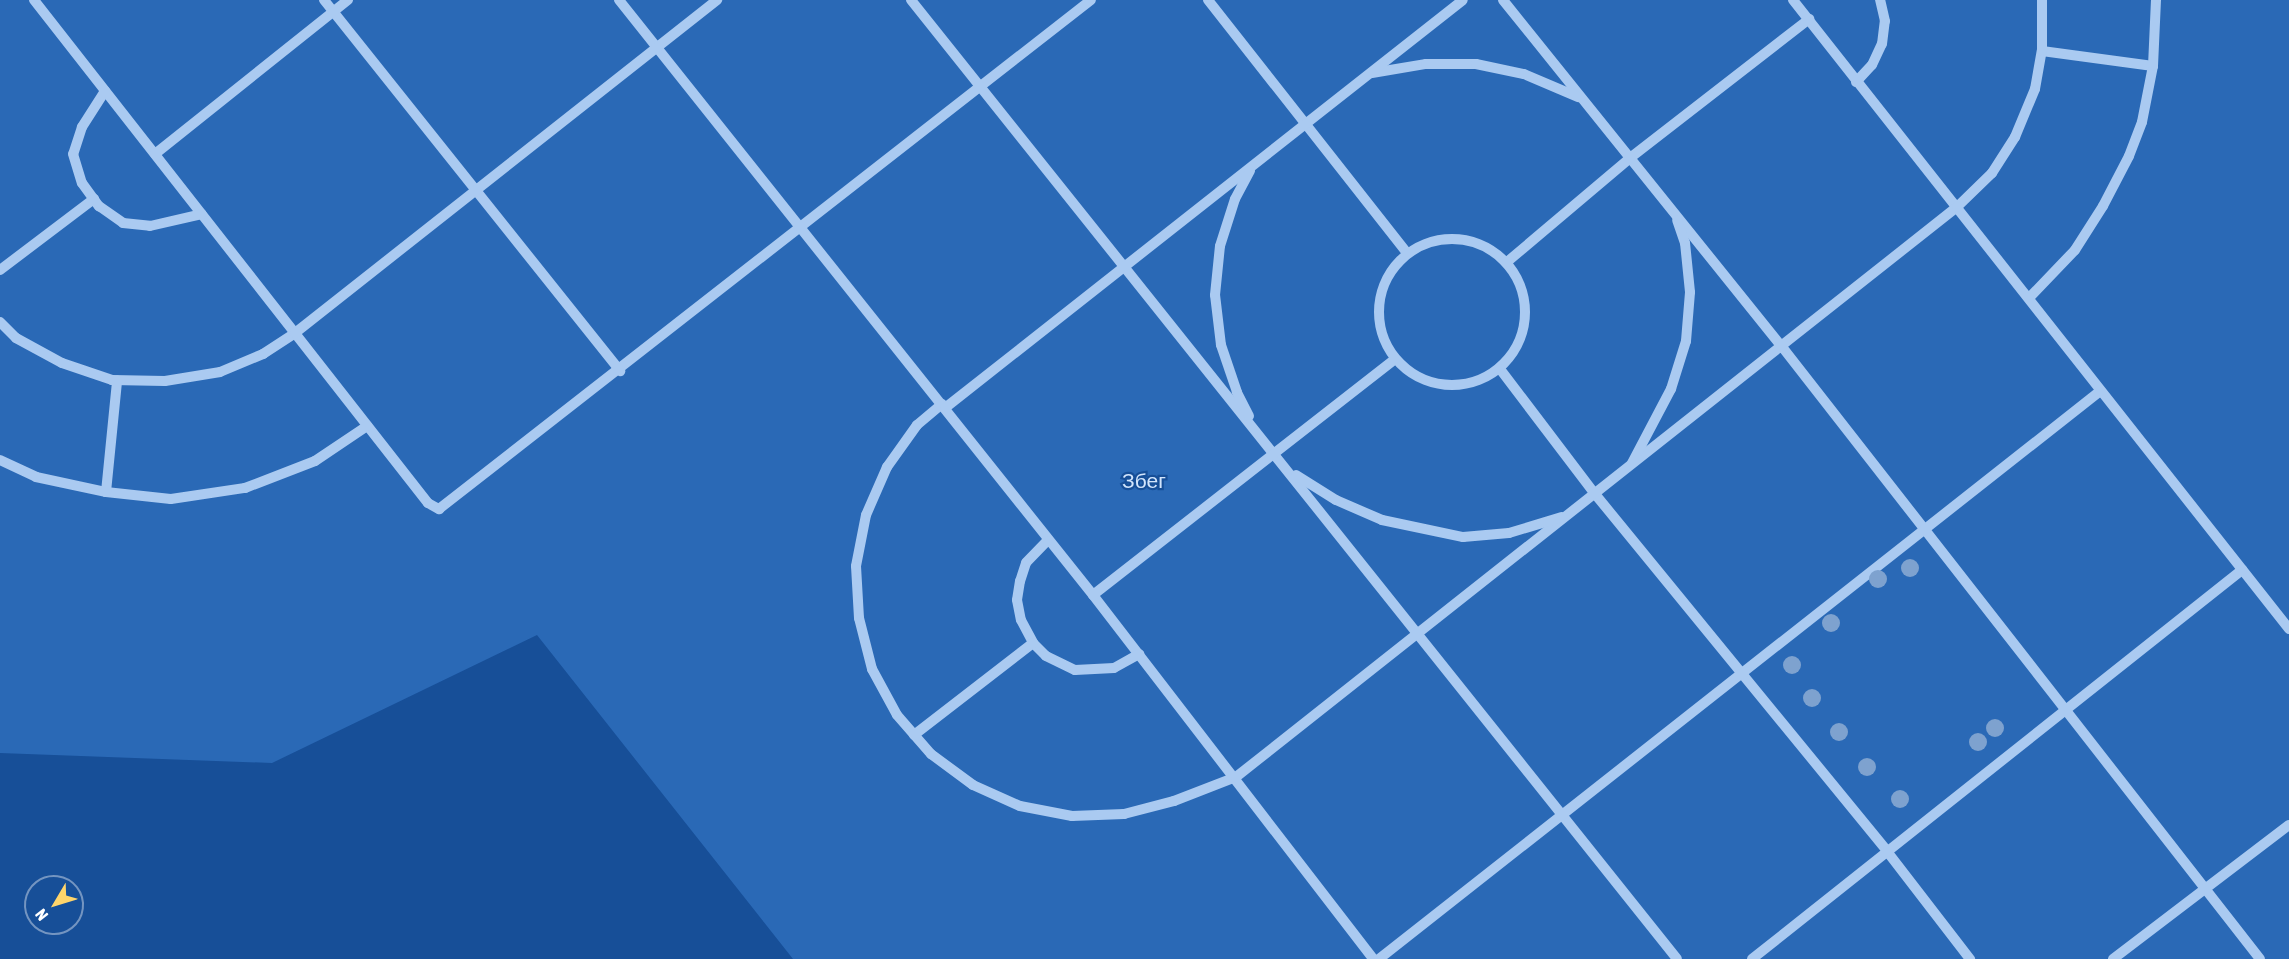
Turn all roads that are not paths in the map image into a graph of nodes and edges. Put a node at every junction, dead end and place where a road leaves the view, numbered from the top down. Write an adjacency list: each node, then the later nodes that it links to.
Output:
1 (34, 0): 23 (lane)
2 (324, 0): 15 (lane)
3 (348, 0): 15 (lane)
4 (619, 0): 17 (lane)
5 (717, 0): 17 (lane)
6 (911, 0): 22 (lane)
7 (1091, 0): 22 (lane)
8 (1208, 0): 25 (lane)
9 (1463, 0): 20 (lane)
10 (1503, 0): 24 (lane)
11 (1794, 0): 16 (lane)
12 (1880, 0): 21 (lane)
13 (2042, 0): 18 (lane)
14 (2156, 0): 19 (lane)
15 (333, 12): 26 (lane); 29 (lane)
16 (1809, 20): 21 (lane); 27 (lane)
17 (657, 47): 29 (lane); 34 (lane)
18 (2042, 51): 19 (lane); 31 (lane)
19 (2152, 66): 39 (lane)
20 (1372, 73): 24 (lane); 25 (lane)
21 (1856, 82): 31 (lane)
22 (981, 87): 34 (lane); 37 (lane)
23 (105, 91): 26 (lane); 30 (lane)
24 (1580, 98): 27 (lane)
25 (1304, 126): 28 (lane); 35 (lane)
26 (155, 154): 32 (lane)
27 (1630, 158): 33 (lane); 36 (lane)
28 (1254, 165): 37 (lane); 50 (lane)
29 (475, 190): 41 (lane); 45 (lane)
30 (94, 199): 32 (lane); 38 (lane)
31 (1958, 207): 39 (lane); 42 (lane)
32 (202, 214): 41 (lane)
33 (1675, 214): 42 (lane); 53 (lane)
34 (802, 228): 45 (lane); 48 (lane)
35 (1407, 253): 36 (lane); 43 (lane)
36 (1507, 262): 44 (lane)
37 (1124, 267): 48 (lane); 50 (lane)
38 (0, 270)
39 (2029, 298): 47 (lane)
40 (0, 322): 46 (lane)
41 (295, 333): 46 (lane); 49 (lane)
42 (1783, 348): 53 (lane); 58 (lane)
43 (1395, 359): 44 (lane); 51 (lane)
44 (1500, 369): 56 (lane)
45 (620, 371): 49 (lane)
46 (117, 381): 55 (lane)
47 (2099, 392): 58 (lane); 60 (lane)
48 (944, 406): 59 (lane); 68 (lane)
49 (367, 426): 55 (lane)
50 (1262, 440): 51 (lane)
51 (1274, 453): 54 (lane); 61 (lane)
52 (0, 460): 55 (lane)
53 (1631, 465): 56 (lane)
54 (1285, 468): 57 (lane); 63 (lane)
55 (106, 492)
56 (1595, 494): 57 (lane); 66 (lane)
57 (1570, 514): 63 (lane)
58 (1925, 530): 66 (lane); 67 (lane)
59 (1047, 541): 61 (lane); 64 (lane)
60 (2242, 570): 62 (lane); 67 (lane)
61 (1093, 596): 65 (lane)
62 (2289, 629)
63 (1419, 636): 69 (lane); 70 (lane)
64 (1033, 643): 65 (lane); 68 (lane)
65 (1139, 654): 69 (lane)
66 (1739, 673): 70 (lane); 72 (lane)
67 (2067, 709): 72 (lane); 73 (lane)
68 (914, 735): 69 (lane)
69 (1236, 777): 74 (lane)
70 (1559, 815): 75 (lane); 76 (lane)
71 (2289, 825): 73 (lane)
72 (1886, 850): 77 (lane); 78 (lane)
73 (2205, 889): 79 (lane); 80 (lane)
74 (1373, 959)
75 (1378, 959)
76 (1677, 959)
77 (1752, 959)
78 (1970, 959)
79 (2113, 959)
80 (2260, 959)

